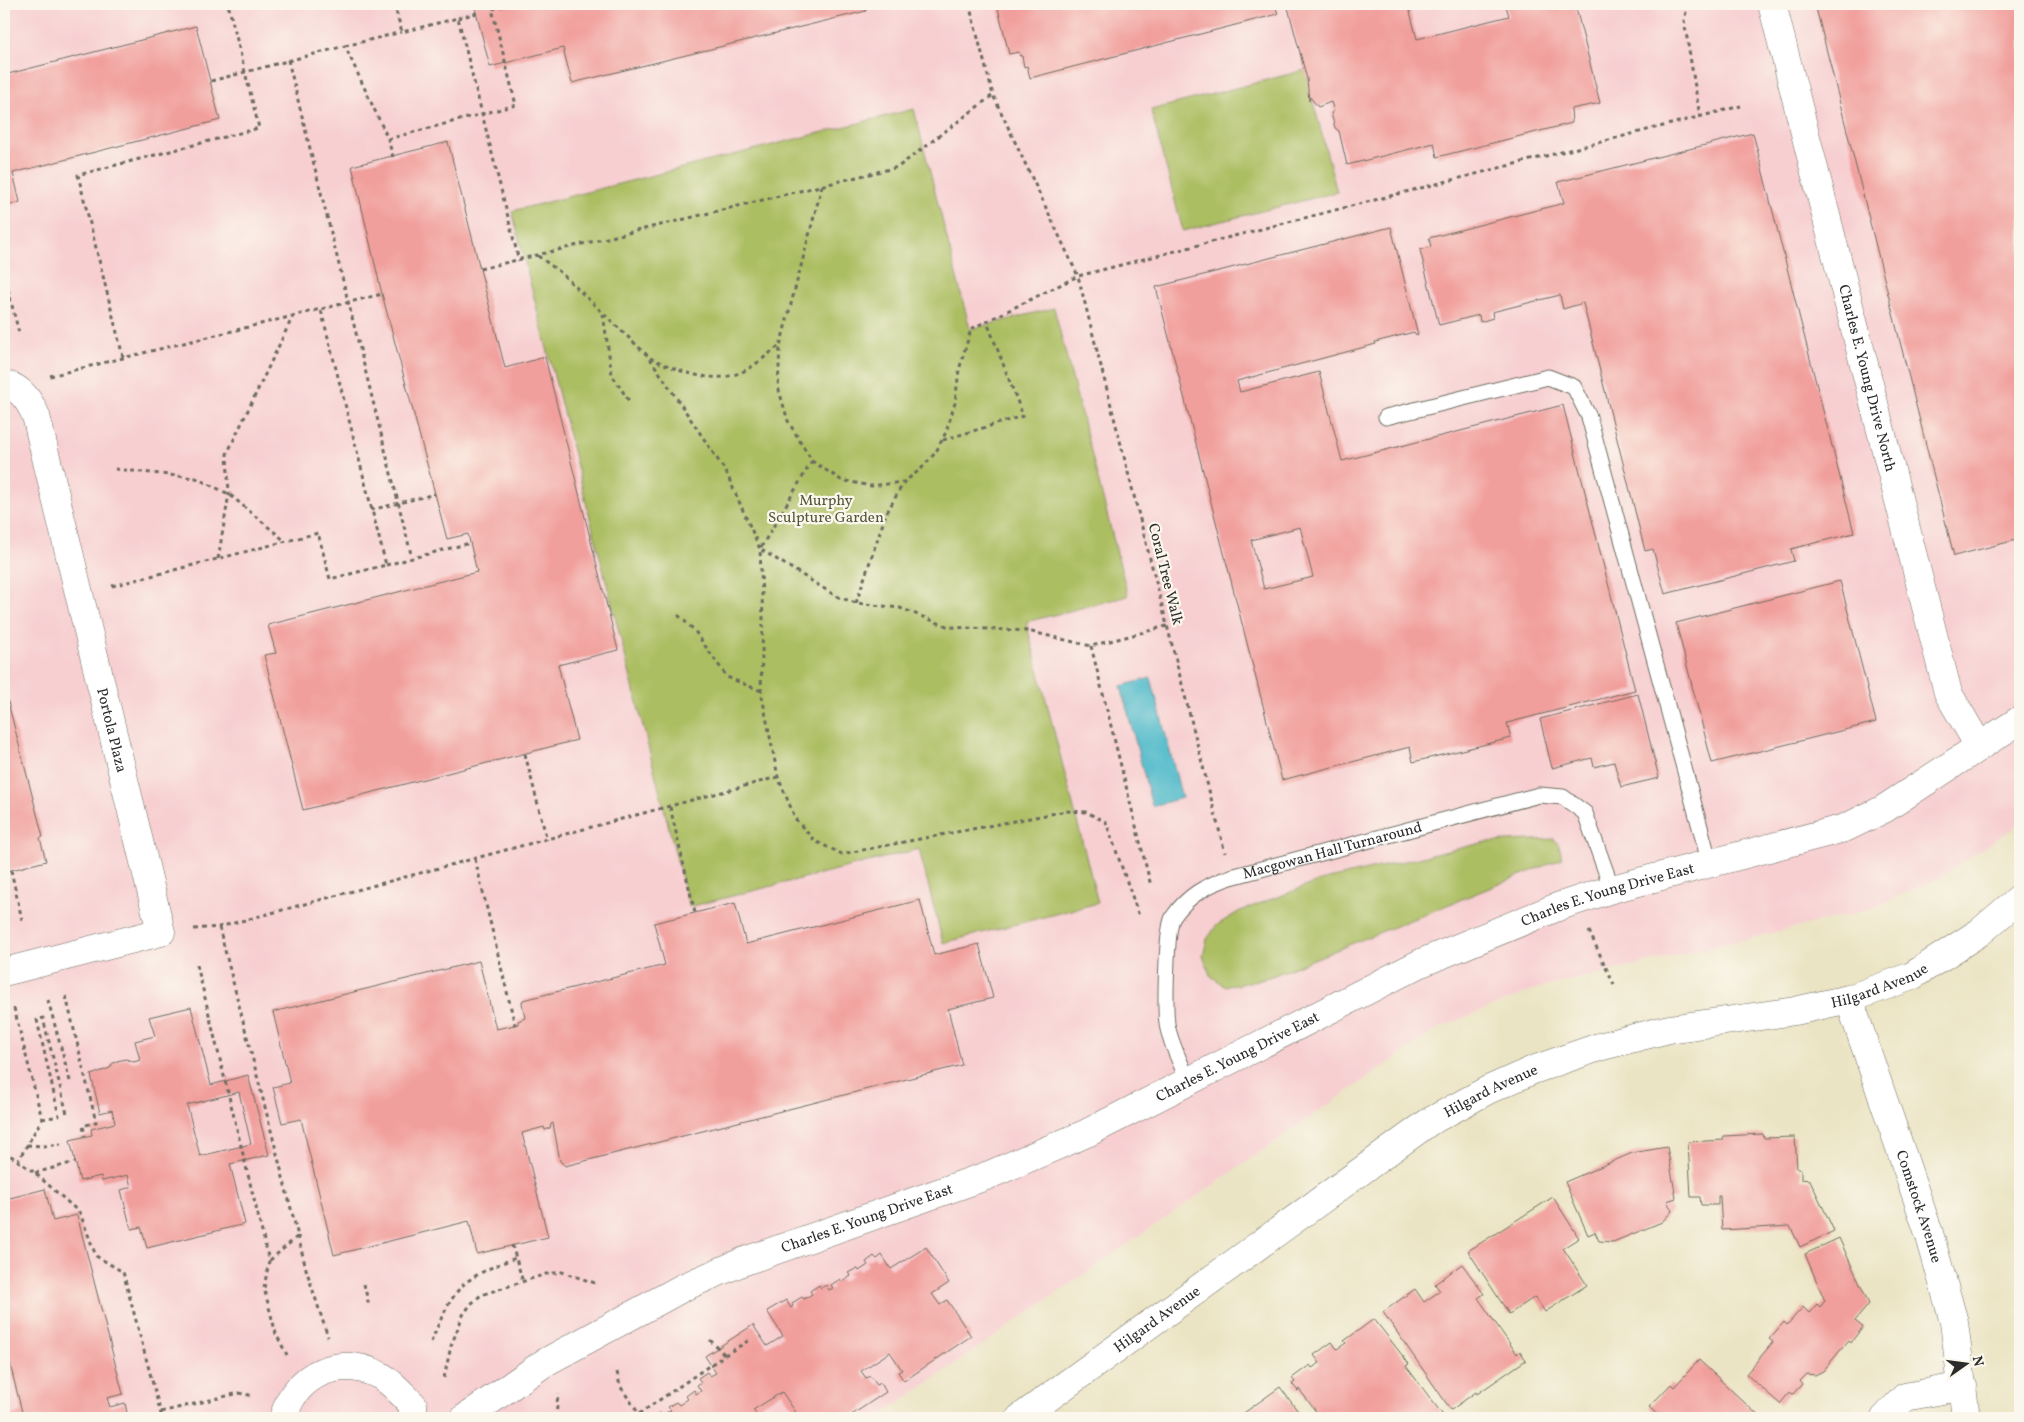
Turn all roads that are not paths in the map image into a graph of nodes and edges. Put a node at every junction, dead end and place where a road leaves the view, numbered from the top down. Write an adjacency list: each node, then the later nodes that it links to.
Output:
1 (1772, 4): 5 (street, Charles E. Young Drive North)
2 (12, 389): 9 (street, Portola Plaza)
3 (1386, 417): 6 (lane)
4 (2020, 720): 5 (street, Charles E. Young Drive East)
5 (1979, 746): 6 (street, Charles E. Young Drive East)
6 (1710, 864): 7 (street, Charles E. Young Drive East)
7 (1612, 889): 11 (street, Charles E. Young Drive East); 11 (lane, Macgowan Hall Turnaround)
8 (2020, 898): 10 (street, Hilgard Avenue)
9 (4, 972)
10 (1849, 999): 12 (street, Comstock Avenue); 16 (street, Hilgard Avenue)
11 (1188, 1081): 15 (street, Charles E. Young Drive East)
12 (1963, 1386): 17 (street); 18 (street, Comstock Avenue)
13 (283, 1418): 14 (street)
14 (413, 1418)
15 (465, 1418)
16 (1020, 1418)
17 (1885, 1418)
18 (1966, 1418)

